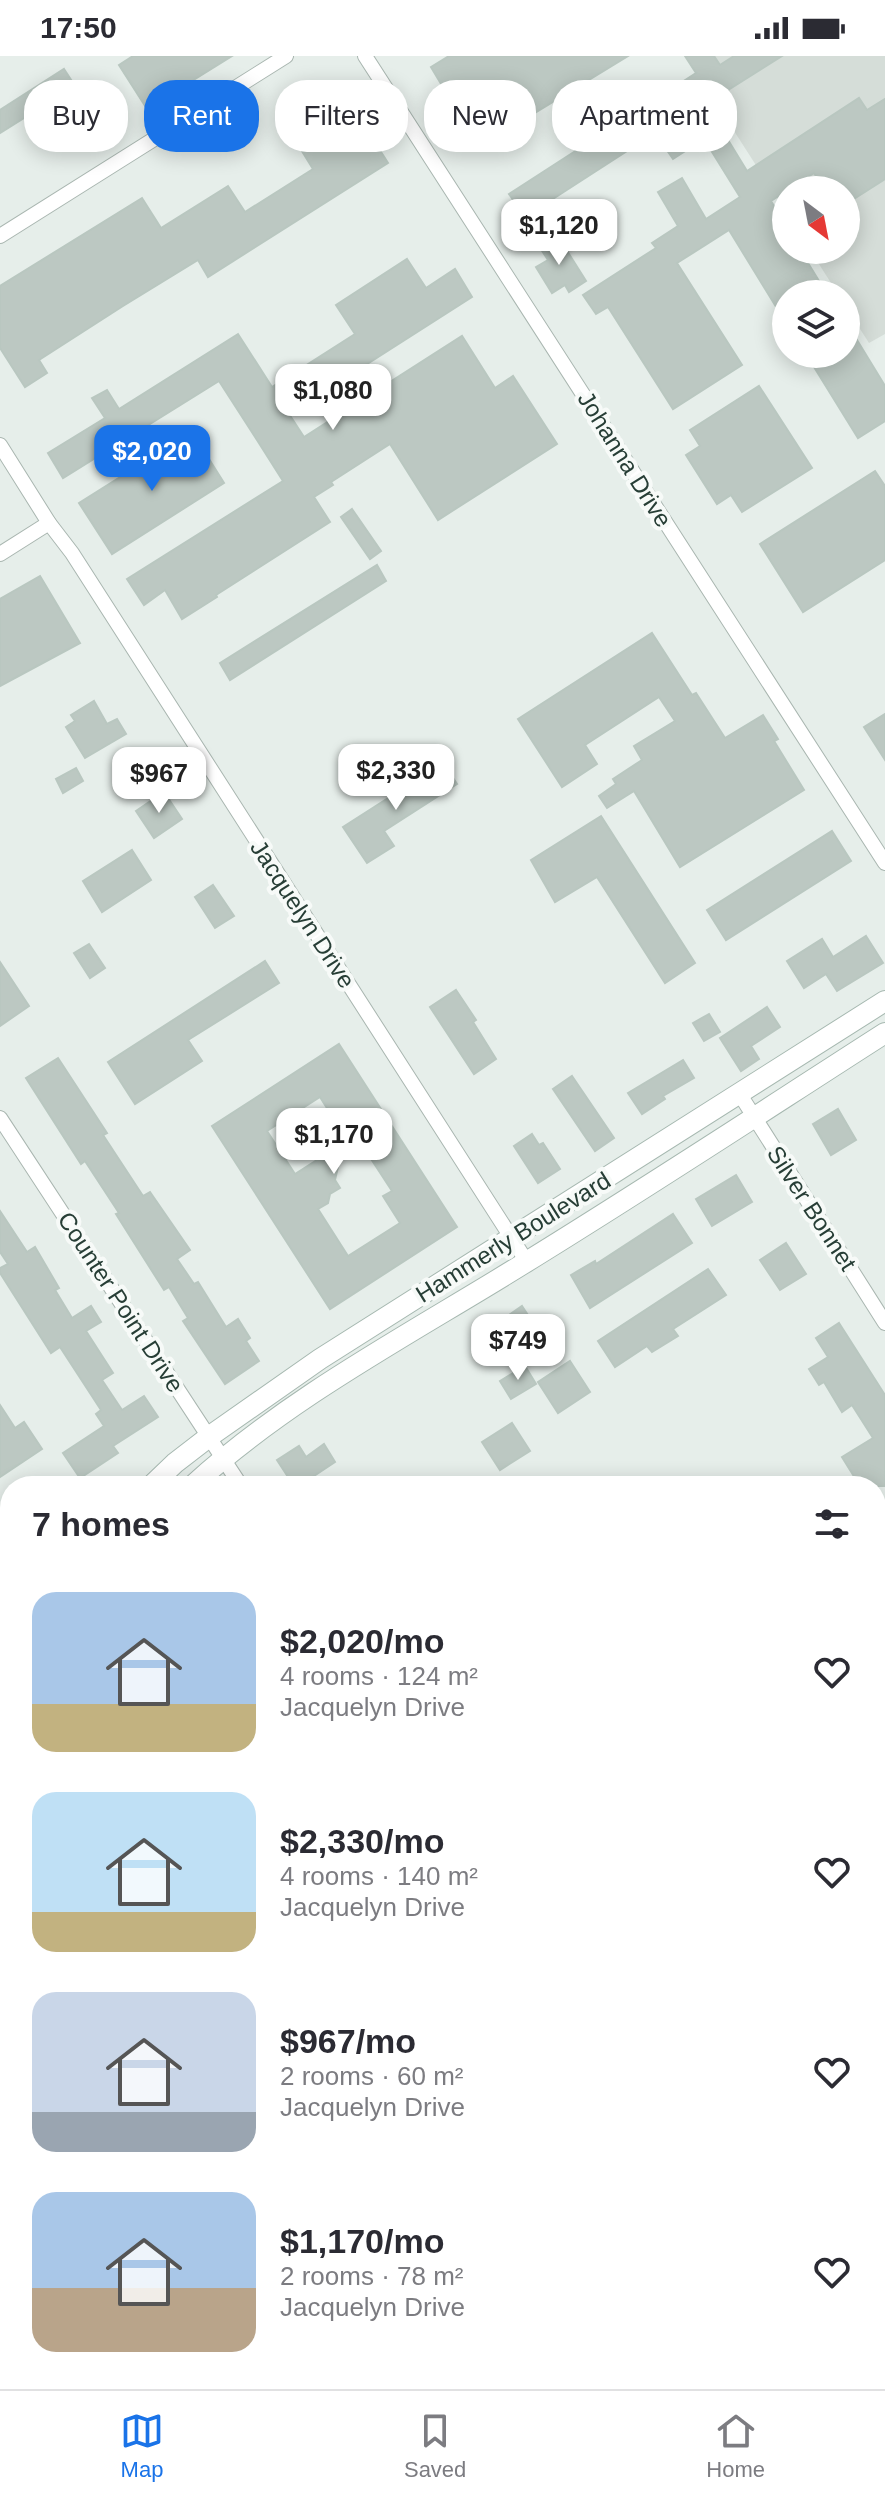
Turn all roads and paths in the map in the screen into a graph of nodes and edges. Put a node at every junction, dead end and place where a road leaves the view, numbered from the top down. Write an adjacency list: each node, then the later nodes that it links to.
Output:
1 (286, 56): 3 (street)
2 (365, 56): 7 (street, Johanna Drive)
3 (0, 236)
4 (0, 445): 5 (street, Jacquelyn Drive)
5 (49, 523): 6 (street); 13 (street, Jacquelyn Drive)
6 (0, 554)
7 (885, 863)
8 (885, 1001): 10 (main road, Hammerly Boulevard)
9 (885, 1033): 11 (main road, Hammerly Boulevard)
10 (739, 1093): 11 (street, Silver Bonnet); 13 (main road, Hammerly Boulevard)
11 (753, 1117): 14 (main road, Hammerly Boulevard); 15 (street, Silver Bonnet)
12 (0, 1118): 16 (street, Counter Point Drive)
13 (511, 1238): 14 (street, Jacquelyn Drive); 16 (main road, Hammerly Boulevard)
14 (527, 1262): 17 (main road, Hammerly Boulevard)
15 (885, 1323)
16 (210, 1436): 17 (street, Counter Point Drive); 18 (main road, Hammerly Boulevard)
17 (223, 1458): 19 (main road, Hammerly Boulevard); 20 (street, Counter Point Drive)
18 (161, 1476)
19 (203, 1476)
20 (235, 1476)

